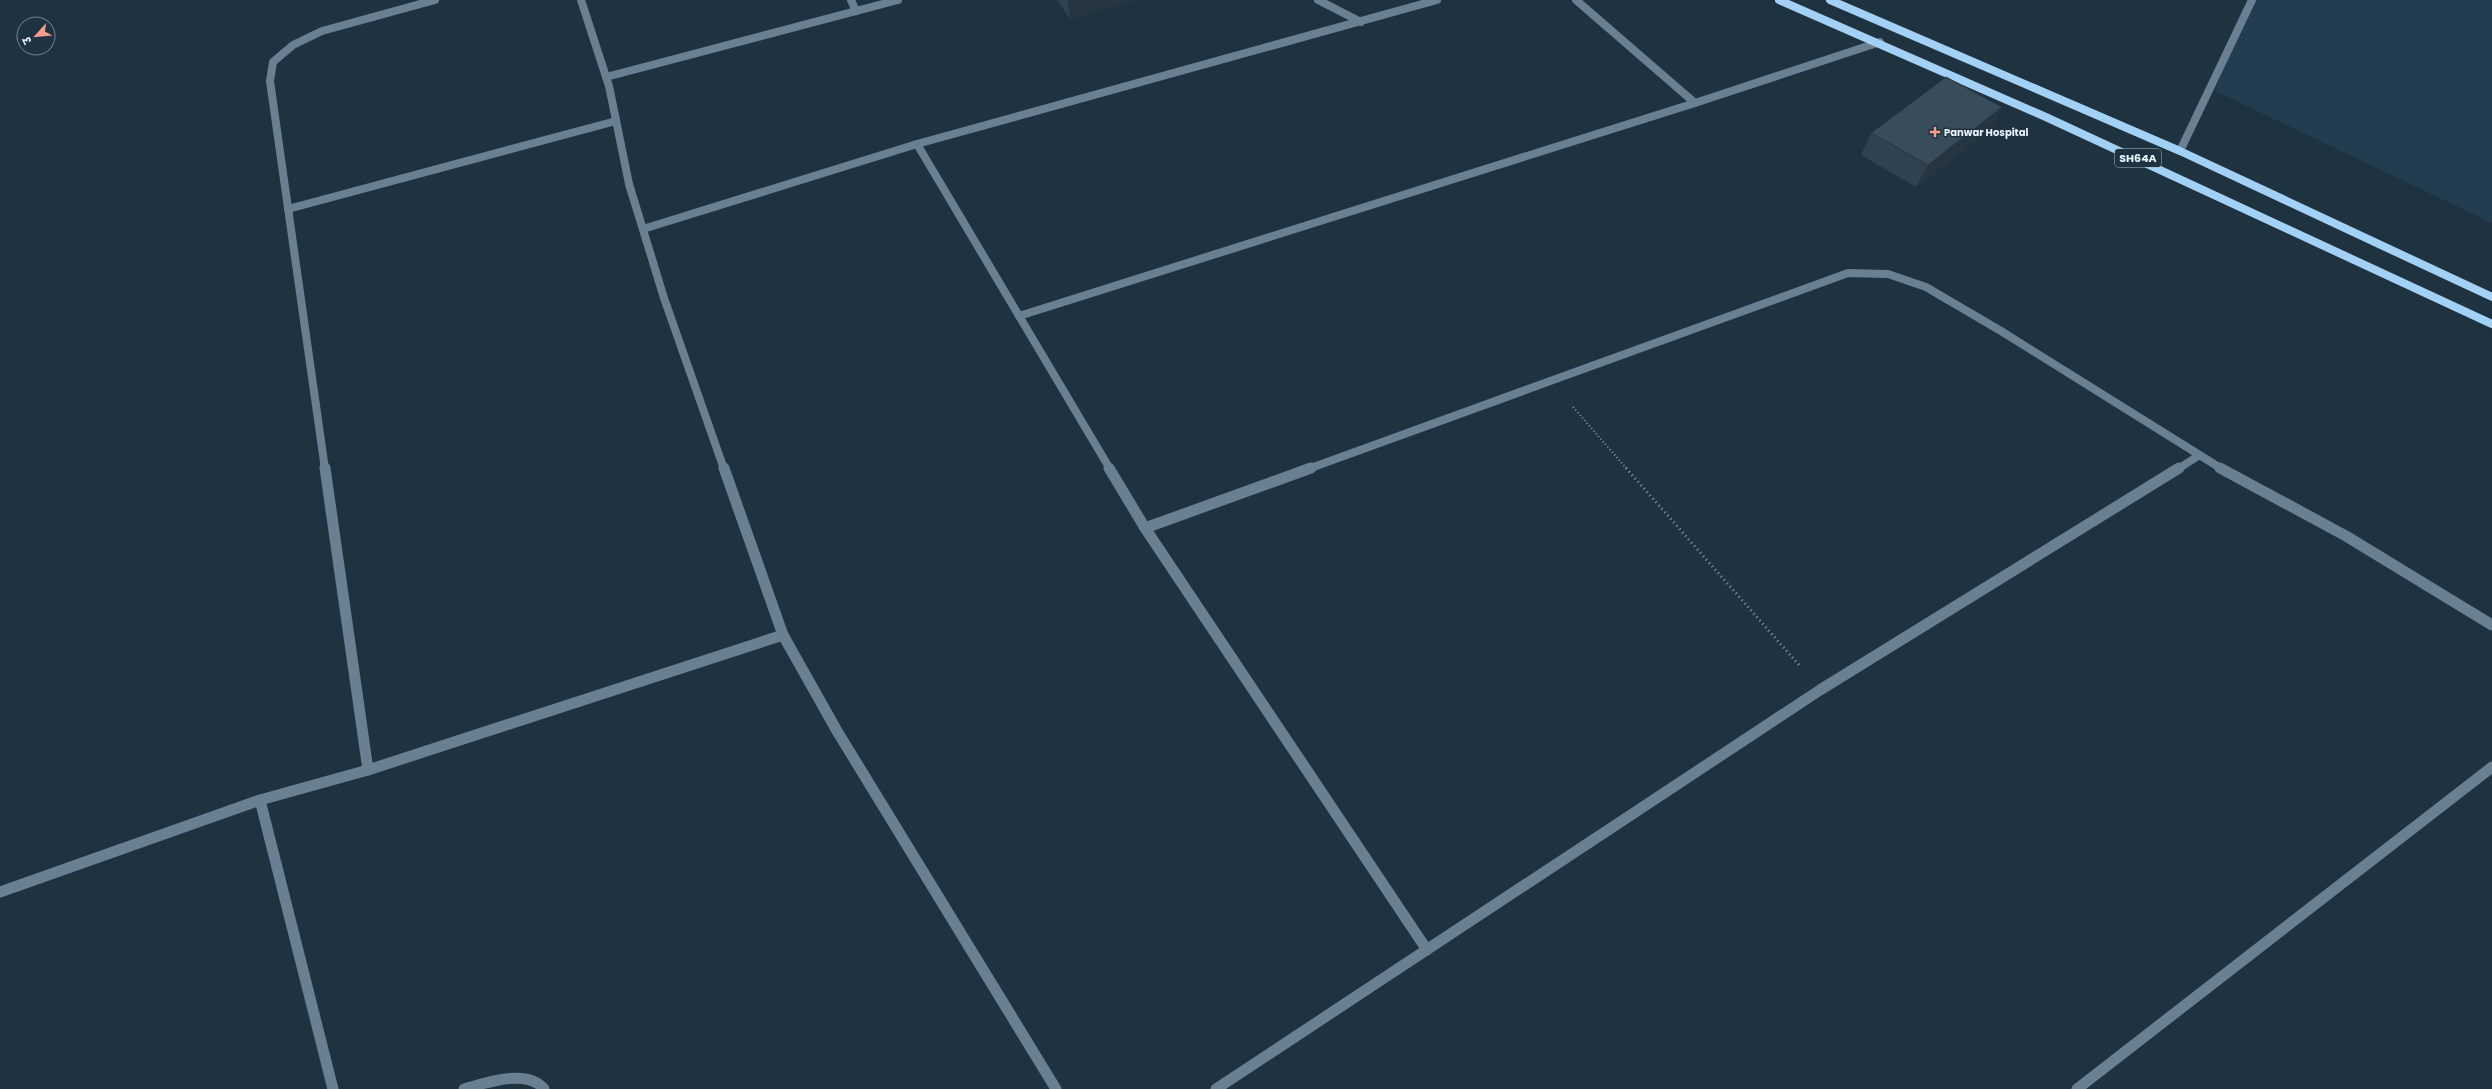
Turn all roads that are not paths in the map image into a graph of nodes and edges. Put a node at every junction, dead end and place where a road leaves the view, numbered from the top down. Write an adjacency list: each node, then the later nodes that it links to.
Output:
1 (435, 0): 19 (street)
2 (580, 0): 14 (street)
3 (851, 0): 11 (street)
4 (898, 0): 11 (street)
5 (1318, 0): 12 (street)
6 (1437, 0): 12 (street)
7 (1576, 0): 15 (street)
8 (1779, 0): 13 (main road, SH64A)
9 (1830, 0): 18 (main road, SH64A)
10 (2252, 0): 18 (street)
11 (856, 11): 14 (street)
12 (1361, 22): 17 (street)
13 (1880, 42): 15 (street); 23 (main road, SH64A)
14 (606, 77): 16 (street)
15 (1695, 103): 22 (street)
16 (616, 121): 19 (street); 20 (street)
17 (917, 144): 20 (street); 22 (street)
18 (2180, 151): 21 (main road, SH64A)
19 (288, 209): 29 (street)
20 (643, 229): 27 (street)
21 (2492, 297)
22 (1019, 316): 25 (street)
23 (2492, 324)
24 (2198, 456): 25 (street); 26 (street); 32 (street)
25 (1145, 528): 32 (street)
26 (2492, 625)
27 (783, 635): 29 (street); 36 (street)
28 (2492, 767): 38 (street)
29 (368, 770): 30 (street)
30 (260, 800): 31 (street); 33 (street)
31 (0, 892)
32 (1427, 950): 37 (street)
33 (333, 1089)
34 (464, 1089): 35 (street)
35 (544, 1089)
36 (1056, 1089)
37 (1216, 1089)
38 (2077, 1089)

